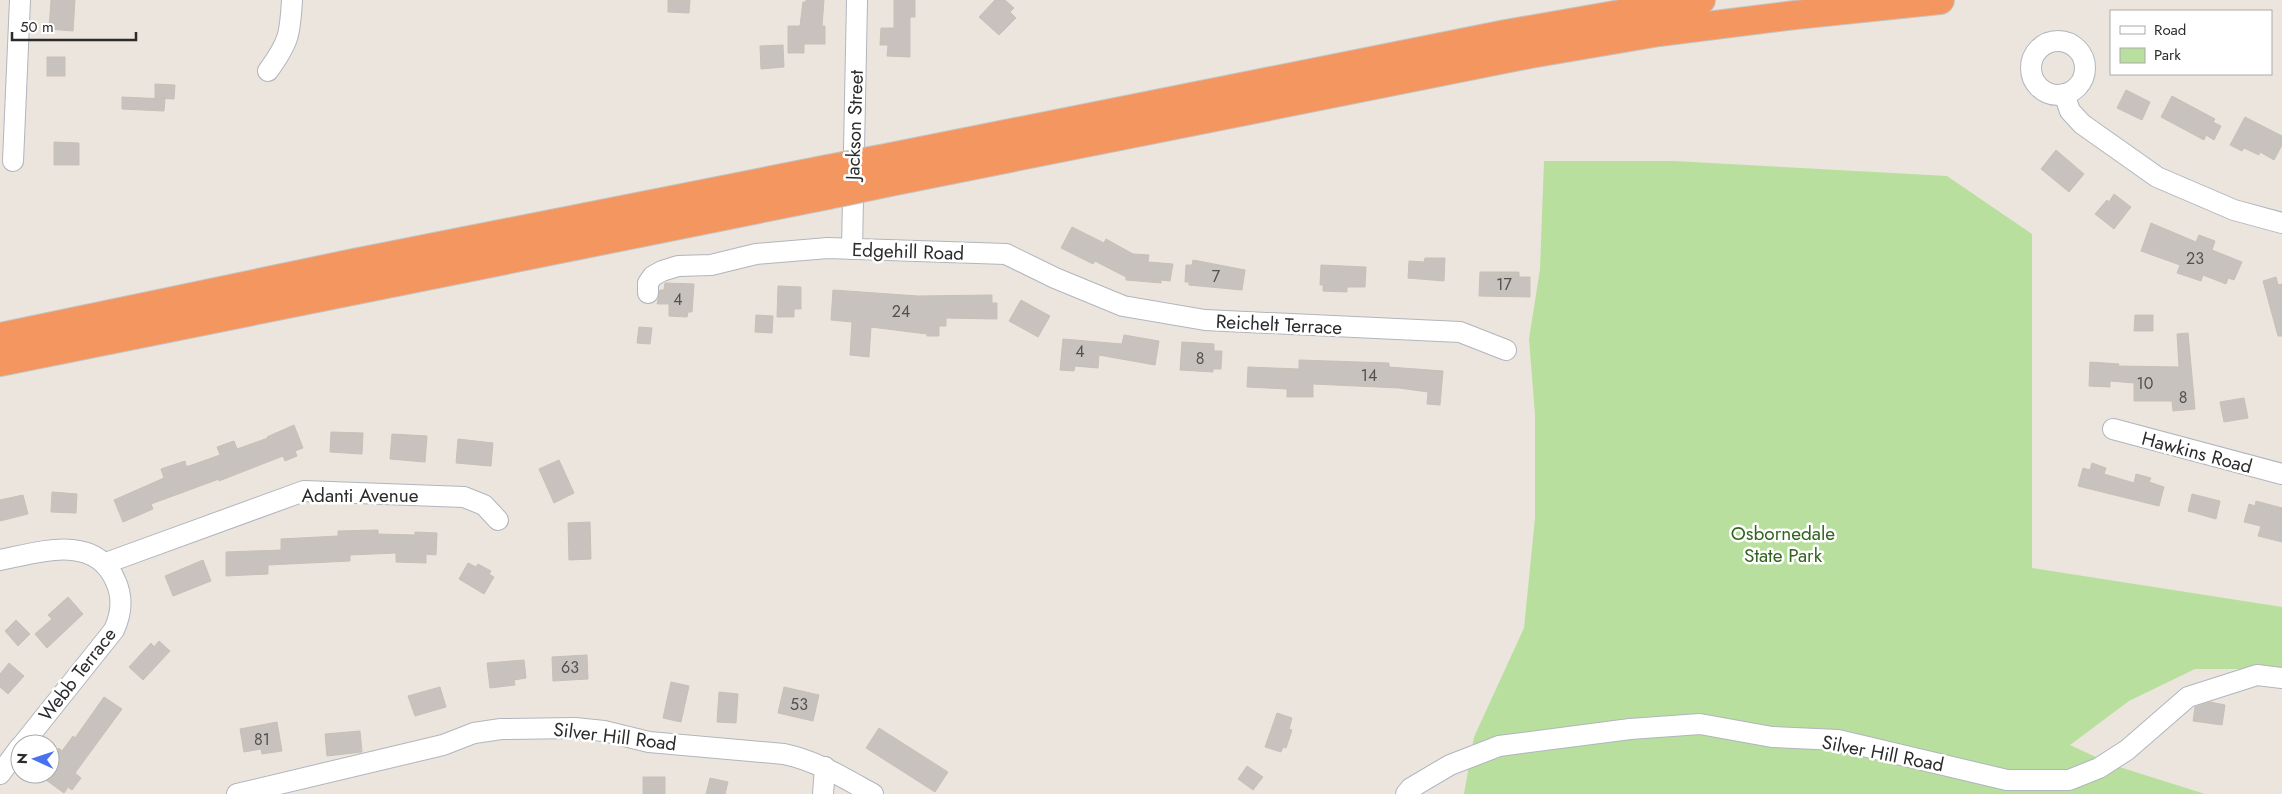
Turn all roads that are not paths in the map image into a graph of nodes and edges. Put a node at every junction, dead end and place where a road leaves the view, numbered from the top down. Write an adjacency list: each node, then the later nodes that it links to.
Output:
1 (20, 0): 10 (street)
2 (292, 0): 8 (street)
3 (857, 0): 14 (street, Jackson Street)
4 (1611, 0): 7 (highway)
5 (1701, 0): 7 (highway)
6 (1940, 0): 11 (highway)
7 (1506, 34): 11 (highway)
8 (268, 71)
9 (2064, 94): 13 (street)
10 (13, 161)
11 (890, 170): 12 (highway, bridge)
12 (828, 182): 17 (highway); 19 (highway)
13 (2282, 222)
14 (852, 249): 15 (street, Edgehill Road); 16 (street, Edgehill Road)
15 (1055, 278): 18 (street, Reichelt Terrace)
16 (648, 293)
17 (0, 337)
18 (1506, 350)
19 (0, 362)
20 (2113, 429): 21 (street, Hawkins Road)
21 (2282, 474)
22 (498, 520): 24 (street, Adanti Avenue)
23 (0, 560): 24 (street)
24 (106, 563): 26 (street, Webb Terrace)
25 (2282, 678): 33 (street, Silver Hill Road)
26 (31, 734)
27 (10, 760): 29 (street)
28 (825, 767): 30 (street, Silver Hill Road); 31 (street); 32 (street, Silver Hill Road)
29 (0, 774)
30 (237, 794)
31 (823, 794)
32 (873, 794)
33 (1406, 794)

